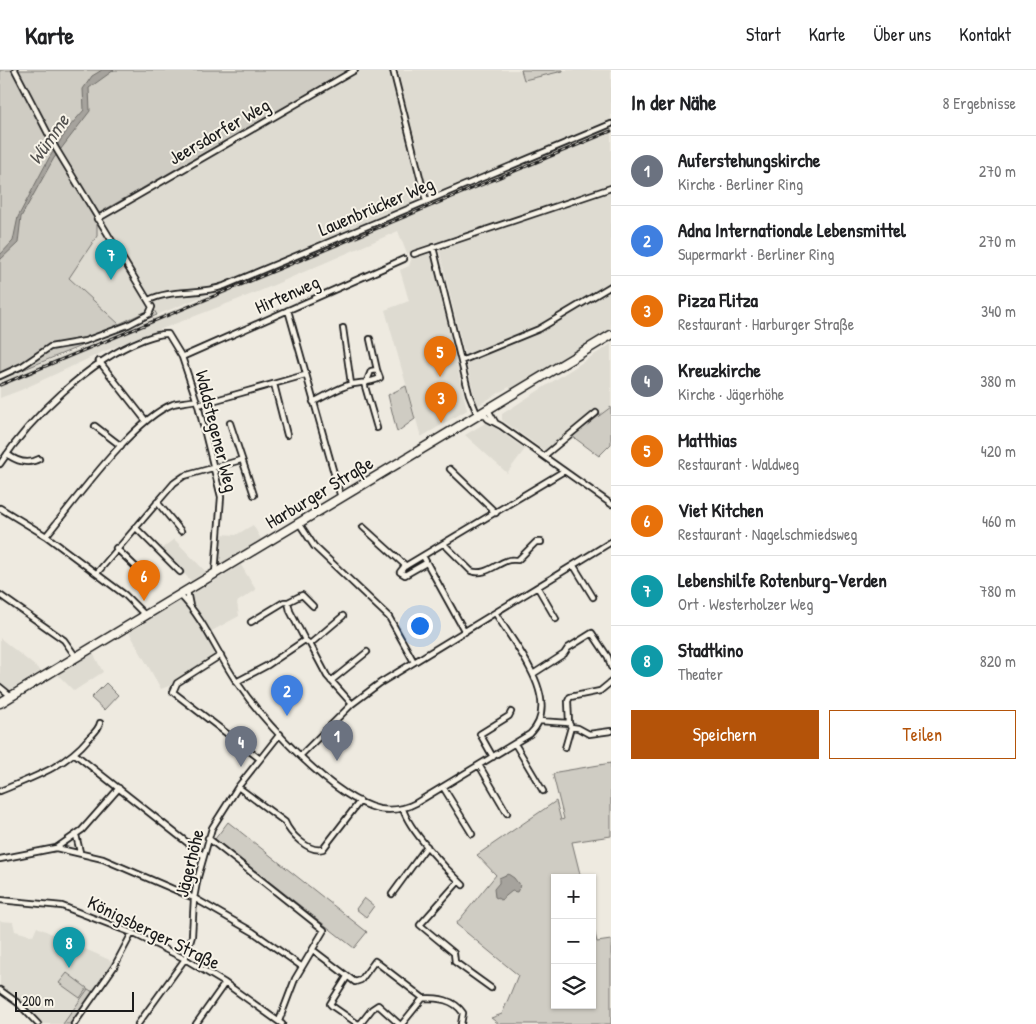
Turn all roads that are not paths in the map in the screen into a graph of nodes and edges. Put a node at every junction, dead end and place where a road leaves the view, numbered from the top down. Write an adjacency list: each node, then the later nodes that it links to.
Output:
1 (15, 70): 7 (street)
2 (355, 70): 7 (street, Jeersdorfer Weg)
3 (393, 70): 6 (street)
4 (611, 124): 6 (street, Lauenbrücker Weg)
5 (611, 188): 8 (street)
6 (426, 201): 12 (street, Lauenbrücker Weg)
7 (97, 219): 12 (street)
8 (433, 247): 9 (street); 19 (street)
9 (414, 254)
10 (404, 259): 13 (street, Hirtenweg)
11 (611, 286): 19 (street)
12 (149, 300): 22 (street)
13 (288, 310): 17 (street, Hirtenweg); 21 (street)
14 (343, 328): 25 (street)
15 (611, 335): 28 (main road, Harburger Straße)
16 (370, 340): 20 (street)
17 (182, 357): 18 (street, Waldstegener Weg); 27 (street, Waldstegener Weg)
18 (99, 361): 30 (street); 36 (street)
19 (461, 361): 28 (street)
20 (378, 370): 23 (street); 23 (street)
21 (305, 375): 24 (street); 26 (street)
22 (0, 376)
23 (365, 383): 25 (street); 33 (street)
24 (274, 384): 27 (street); 34 (street)
25 (351, 384): 26 (street)
26 (313, 402): 45 (street)
27 (197, 403): 30 (street); 41 (street, Waldstegener Weg)
28 (483, 413): 37 (street); 45 (main road, Harburger Straße)
29 (596, 413): 37 (street)
30 (146, 421): 35 (street)
31 (230, 423): 39 (street)
32 (95, 426): 35 (street)
33 (377, 428)
34 (287, 435)
35 (121, 446): 54 (street)
36 (7, 454): 38 (street); 40 (street)
37 (544, 456): 43 (street)
38 (39, 459)
39 (241, 460): 41 (street); 44 (street)
40 (0, 464)
41 (213, 468): 46 (street); 66 (street, Waldstegener Weg)
42 (450, 469): 49 (street)
43 (564, 471): 47 (street); 49 (street)
44 (254, 495)
45 (341, 498): 50 (main road, Harburger Straße)
46 (157, 502): 51 (street); 53 (street)
47 (611, 504)
48 (0, 508): 54 (street)
49 (496, 513): 57 (street)
50 (299, 523): 66 (main road, Harburger Straße); 85 (street)
51 (135, 526): 58 (street); 64 (street)
52 (363, 527): 61 (street)
53 (181, 531)
54 (46, 536): 65 (street)
55 (541, 542): 57 (street)
56 (611, 542): 62 (street)
57 (444, 544): 59 (street)
58 (116, 548): 63 (street); 65 (street)
59 (423, 556): 60 (street); 61 (street)
60 (426, 563): 61 (street); 79 (street)
61 (406, 566)
62 (574, 566): 67 (street); 70 (street)
63 (140, 571)
64 (180, 572)
65 (97, 573): 75 (street)
66 (215, 573): 68 (main road, Harburger Straße)
67 (538, 588): 74 (street); 77 (street)
68 (183, 593): 72 (street); 72 (street); 75 (main road, Harburger Straße)
69 (0, 596): 84 (street)
70 (592, 597)
71 (288, 602): 73 (street); 78 (street); 80 (street)
72 (190, 606): 83 (street)
73 (313, 606)
74 (496, 614): 79 (street); 87 (street)
75 (145, 615): 84 (main road, Harburger Straße)
76 (343, 616): 81 (street)
77 (556, 619)
78 (251, 622)
79 (465, 632): 85 (street)
80 (305, 640): 81 (street); 89 (street)
81 (310, 644): 88 (street)
82 (367, 652): 88 (street)
83 (220, 655): 89 (street); 106 (street)
84 (76, 657): 92 (main road, Harburger Straße)
85 (414, 662): 94 (street)
86 (611, 667): 87 (street)
87 (533, 674): 96 (street)
88 (331, 681): 94 (street)
89 (236, 682): 100 (street)
90 (611, 682): 98 (street)
91 (0, 686): 92 (street)
92 (11, 696): 93 (main road, Harburger Straße)
93 (0, 702)
94 (352, 704): 104 (street)
95 (511, 712): 105 (street)
96 (539, 722): 98 (street); 101 (street)
97 (100, 723): 103 (street)
98 (570, 725): 99 (street); 102 (street)
99 (611, 731)
100 (280, 734): 104 (street); 106 (street, Jägerhöhe)
101 (515, 744): 105 (street); 112 (street)
102 (565, 748)
103 (75, 754): 110 (street); 111 (street)
104 (301, 756): 113 (street)
105 (493, 757): 107 (street)
106 (260, 759): 108 (street, Jägerhöhe)
107 (479, 765): 109 (street); 115 (street)
108 (238, 787): 113 (street); 118 (street, Jägerhöhe)
109 (443, 787): 114 (street); 116 (street)
110 (119, 788): 117 (street); 122 (street)
111 (0, 791)
112 (543, 791)
113 (360, 801): 114 (street)
114 (403, 809): 119 (street)
115 (507, 813)
116 (472, 834)
117 (76, 835): 120 (street); 121 (street)
118 (208, 838): 122 (street, Jägerhöhe); 130 (street)
119 (427, 846): 124 (street); 126 (street)
120 (56, 848): 121 (street); 123 (street)
121 (80, 852): 127 (street)
122 (203, 855): 127 (street, Jägerhöhe)
123 (0, 859)
124 (459, 881): 125 (street); 135 (street)
125 (463, 885)
126 (392, 894)
127 (194, 898): 131 (street, Jägerhöhe); 132 (street)
128 (0, 900): 129 (street, Königsberger Straße)
129 (132, 933): 131 (street, Königsberger Straße); 141 (street)
130 (313, 950): 132 (street); 133 (street)
131 (185, 959): 134 (street, Königsberger Straße); 142 (street, Jägerhöhe)
132 (301, 966): 138 (street)
133 (347, 977): 137 (street); 139 (street)
134 (225, 983): 138 (street, Königsberger Straße); 143 (street)
135 (491, 988)
136 (0, 990): 140 (street)
137 (423, 998): 144 (street); 145 (street)
138 (281, 1023)
139 (351, 1023): 144 (street)
140 (38, 1024)
141 (74, 1024)
142 (138, 1024)
143 (196, 1024)
144 (401, 1024)
145 (461, 1024)

